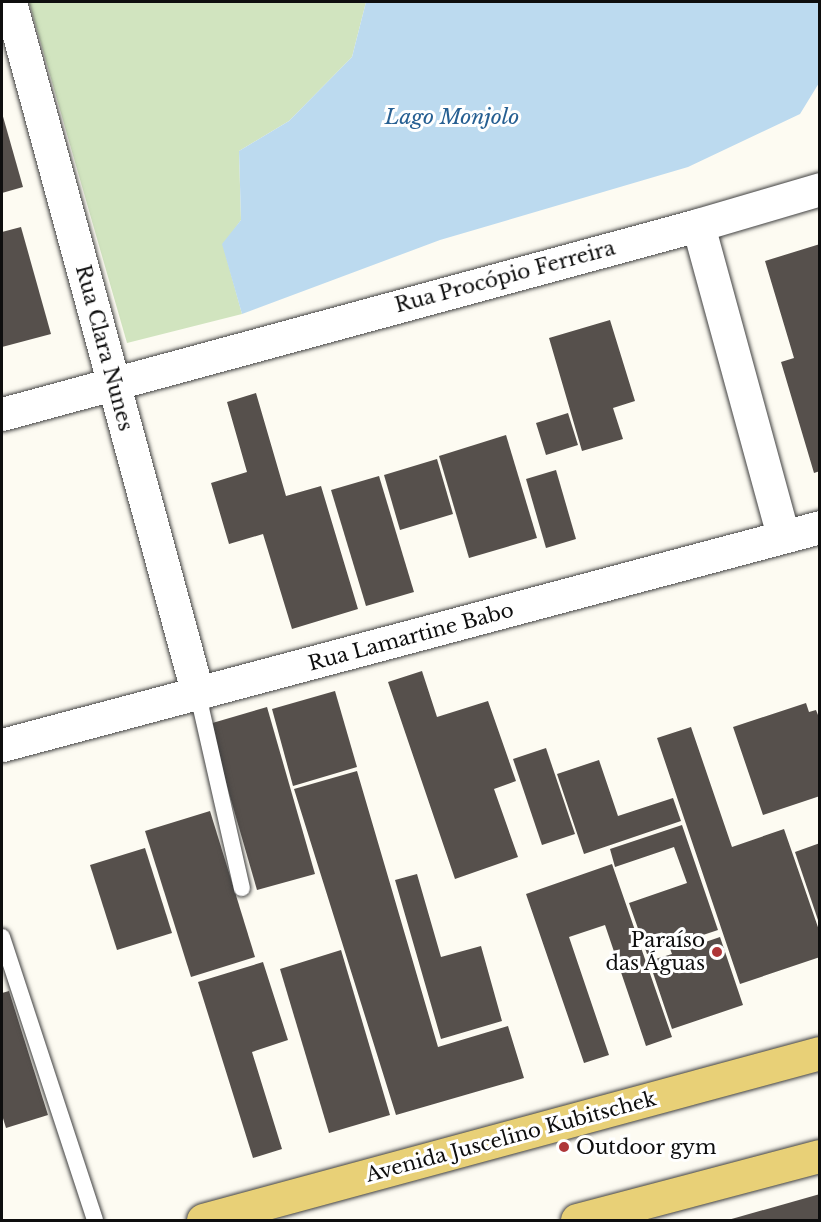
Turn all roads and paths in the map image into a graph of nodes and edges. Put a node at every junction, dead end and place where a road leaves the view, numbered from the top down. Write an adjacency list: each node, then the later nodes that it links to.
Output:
1 (10, 2): 2 (street, Rua Clara Nunes)
2 (14, 64): 5 (street, Rua Clara Nunes)
3 (819, 189): 4 (street, Rua Procópio Ferreira)
4 (698, 225): 5 (street, Rua Procópio Ferreira); 8 (street)
5 (114, 383): 6 (street, Rua Procópio Ferreira); 9 (street, Rua Clara Nunes)
6 (2, 414)
7 (819, 527): 8 (street, Rua Lamartine Babo)
8 (783, 536): 9 (street, Rua Lamartine Babo)
9 (198, 695): 10 (street, Rua Lamartine Babo); 11 (lane)
10 (2, 745)
11 (242, 888)
12 (2, 937): 15 (lane)
13 (819, 1053): 16 (main road, Avenida Juscelino Kubitschek)
14 (819, 1156): 17 (main road)
15 (95, 1221)
16 (203, 1221)
17 (577, 1221)

